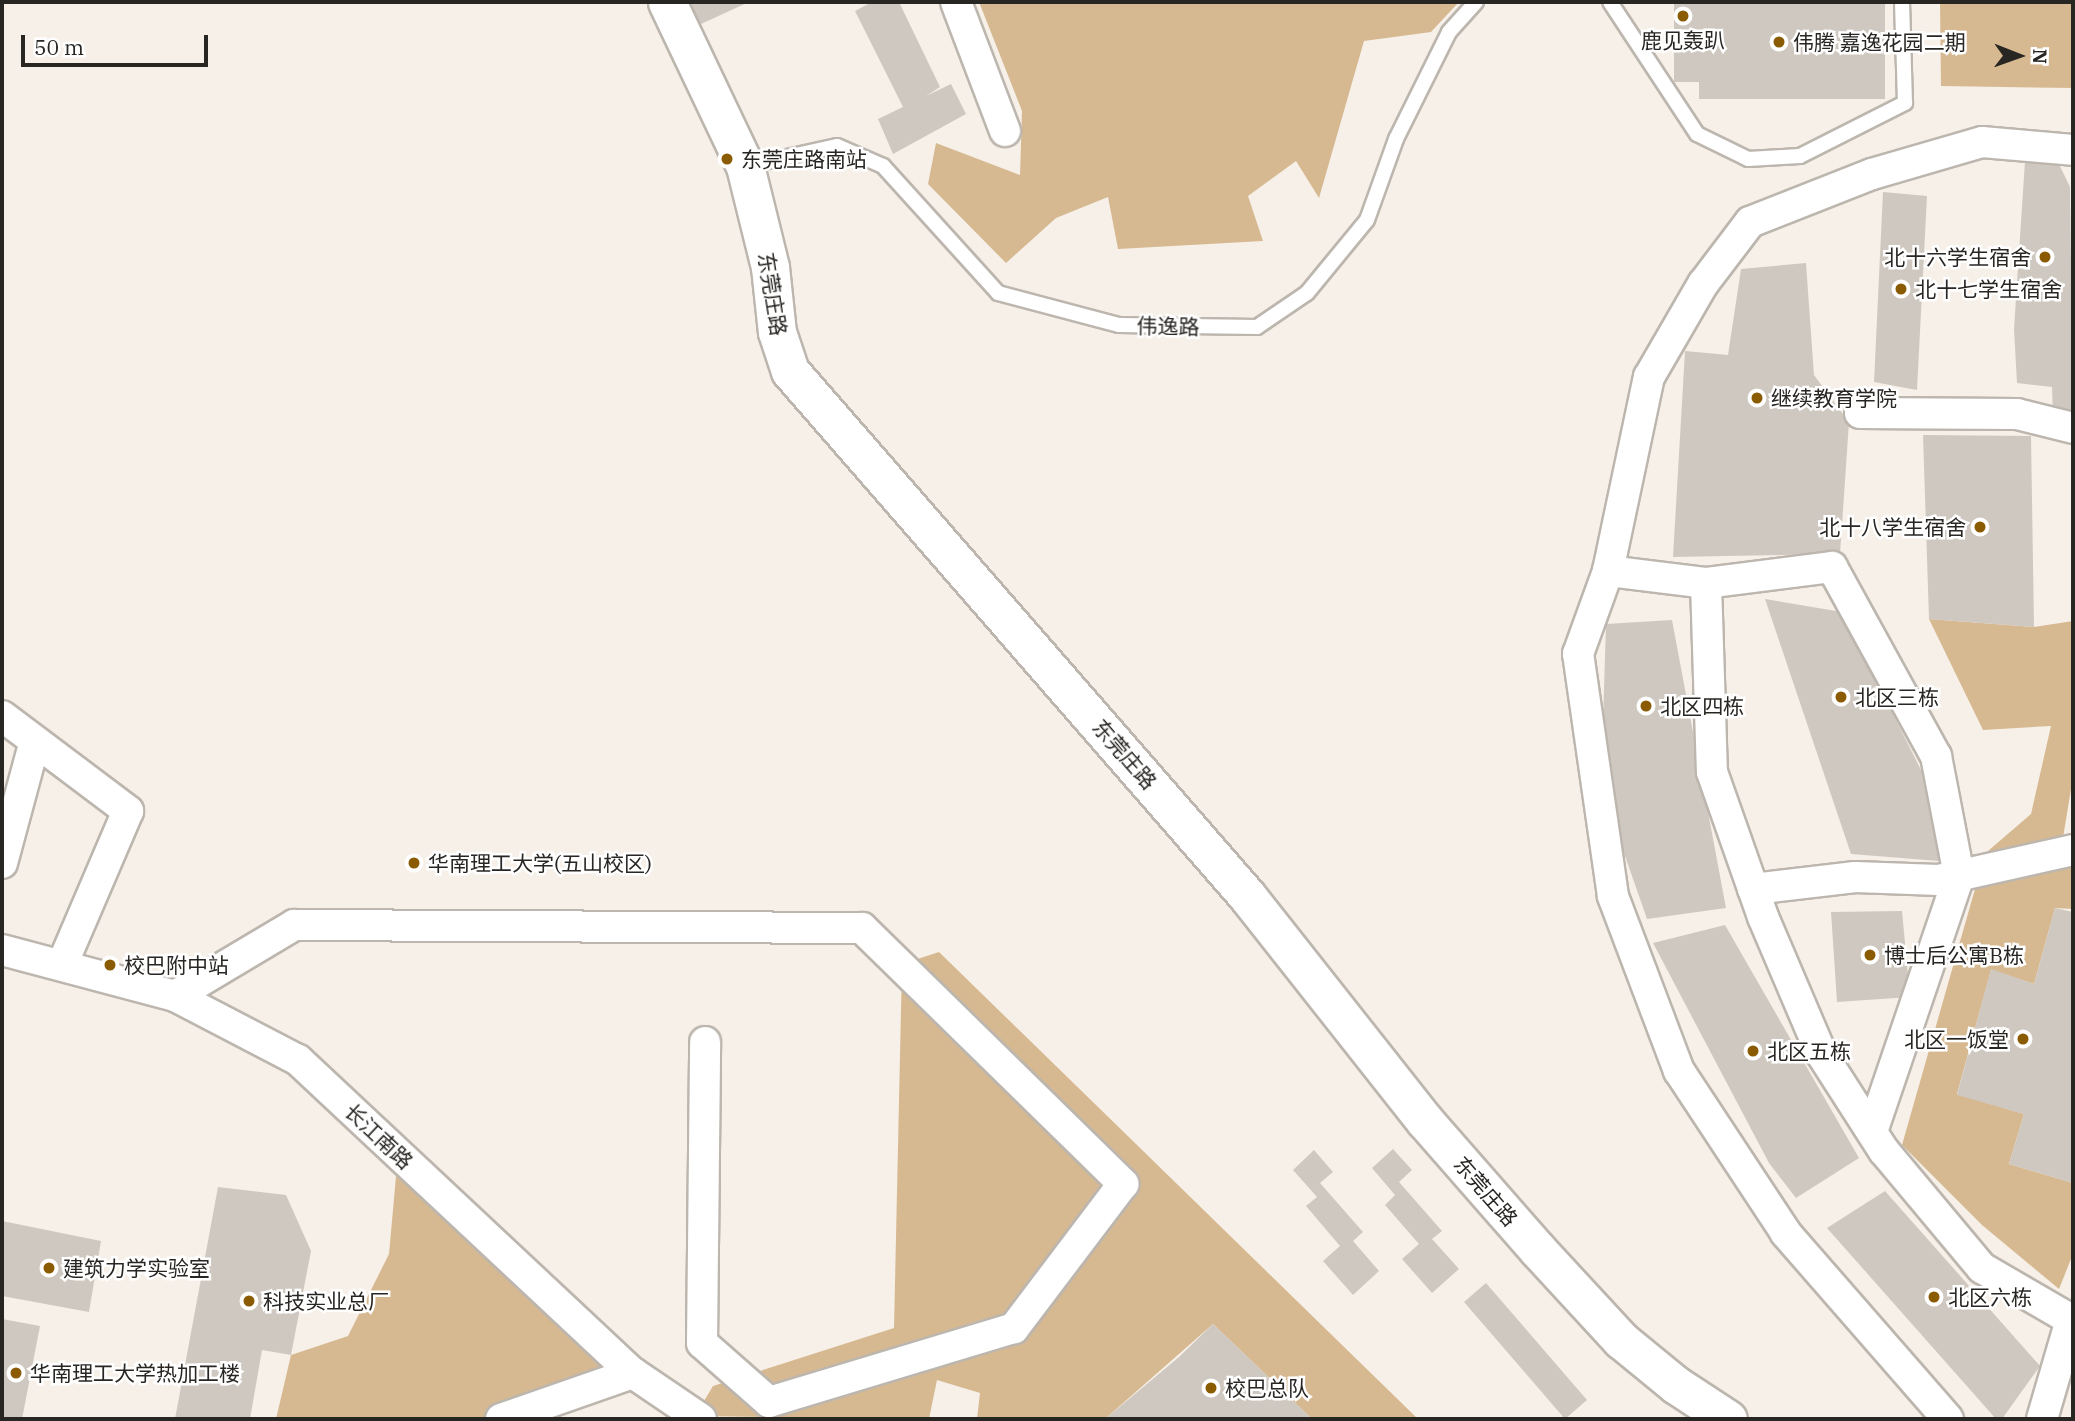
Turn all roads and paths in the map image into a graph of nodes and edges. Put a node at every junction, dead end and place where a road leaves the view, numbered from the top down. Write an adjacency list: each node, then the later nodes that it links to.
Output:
1 (667, 2): 8 (street, 东莞庄路)
2 (956, 2): 6 (street)
3 (1476, 2): 8 (lane, 伟逸路)
4 (1610, 2): 5 (lane)
5 (1902, 2)
6 (1004, 131)
7 (2073, 150): 11 (street)
8 (745, 166): 28 (street, 东莞庄路)
9 (1860, 413): 10 (street)
10 (2073, 428)
11 (1608, 571): 12 (street); 29 (street)
12 (1706, 583): 17 (street); 18 (street)
13 (2, 716): 14 (street)
14 (35, 741): 16 (street); 20 (street)
15 (2073, 850): 17 (street)
16 (2, 863)
17 (1959, 876): 18 (street); 23 (street)
18 (1753, 888): 23 (street)
19 (2, 950): 20 (street, 长江南路)
20 (63, 963): 21 (street, 长江南路)
21 (175, 996): 22 (street); 25 (street, 长江南路)
22 (705, 1042)
23 (1872, 1132): 24 (street)
24 (2072, 1321): 30 (street)
25 (633, 1373): 26 (street); 27 (street, 长江南路)
26 (501, 1419)
27 (701, 1419)
28 (1728, 1419)
29 (1948, 1419)
30 (2042, 1419)

